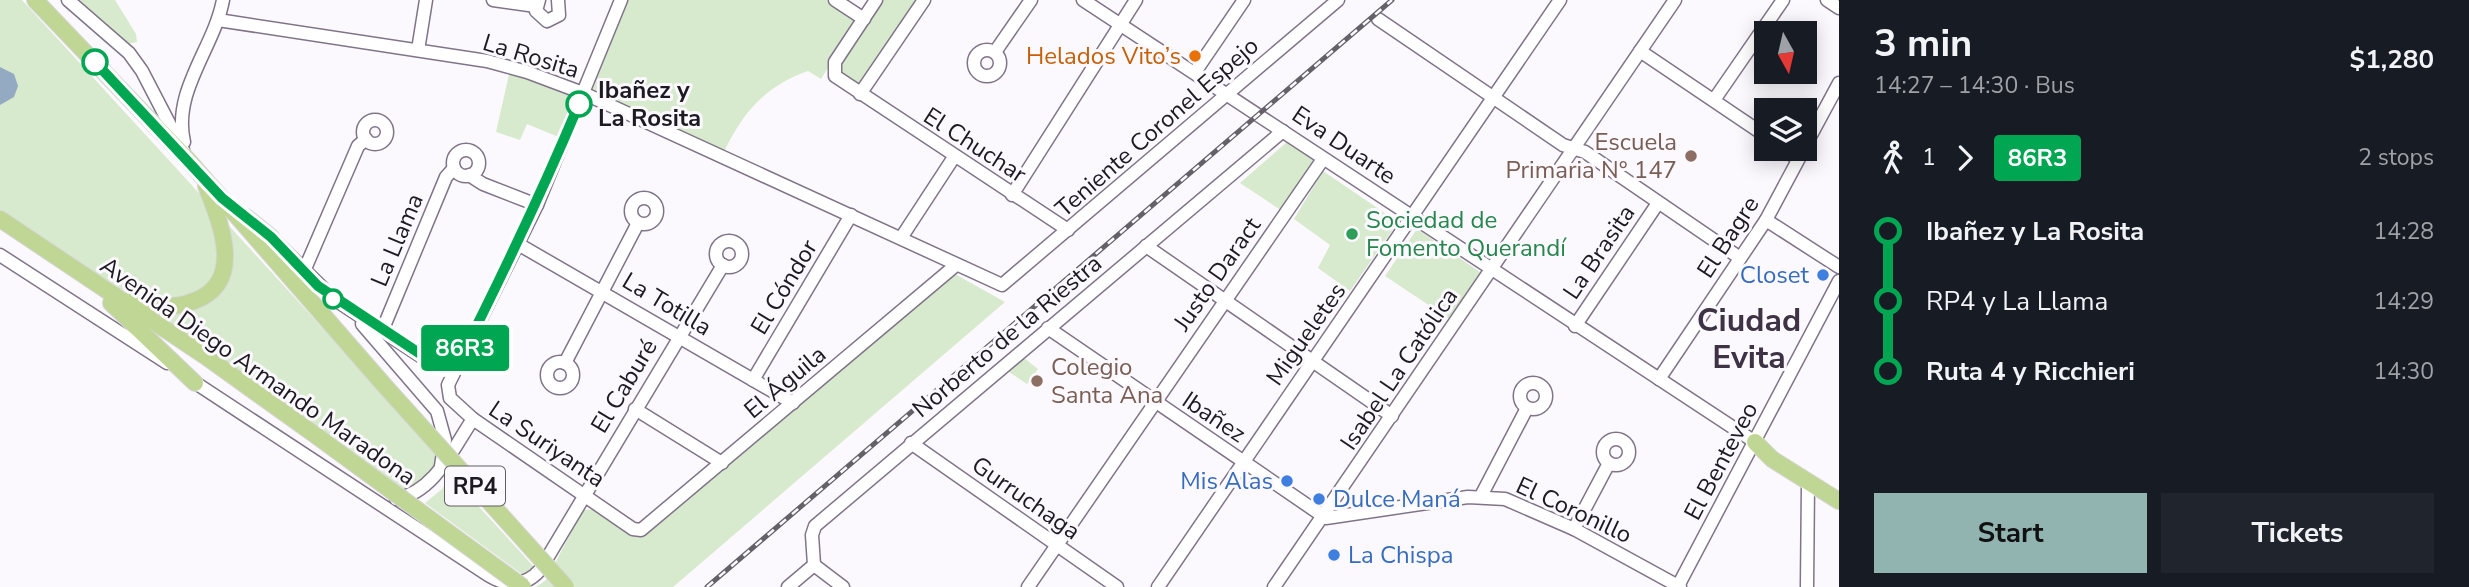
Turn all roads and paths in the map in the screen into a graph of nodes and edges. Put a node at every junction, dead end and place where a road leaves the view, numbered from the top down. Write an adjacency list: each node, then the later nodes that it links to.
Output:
1 (35, 0): 45 (main road, Avenida Diego Armando Maradona / RP4)
2 (68, 0): 37 (street)
3 (223, 0): 24 (street)
4 (426, 0): 26 (street)
5 (493, 0): 20 (street)
6 (558, 0): 20 (street)
7 (621, 0): 32 (street)
8 (835, 0): 22 (street)
9 (876, 0): 22 (street)
10 (924, 0): 34 (street)
11 (1031, 0): 28 (street)
12 (1083, 0): 25 (street, Eva Duarte)
13 (1136, 0): 25 (street)
14 (1244, 0): 29 (street)
15 (1338, 0): 33 (street, Teniente Coronel Espejo)
16 (1675, 0): 27 (street, Isabel La Católica)
17 (1783, 0): 36 (street)
18 (1827, 0): 21 (street)
19 (1557, 1): 35 (street, Migueletes)
20 (537, 3)
21 (1839, 8)
22 (864, 19): 34 (street)
23 (1378, 19): 35 (street)
24 (218, 20): 26 (street, La Rosita); 31 (street)
25 (1120, 24): 29 (street, Eva Duarte); 50 (street)
26 (418, 51): 32 (street, La Rosita)
27 (1640, 51): 36 (street); 42 (street, Isabel La Católica)
28 (995, 52)
29 (1195, 72): 33 (street, Eva Duarte)
30 (1839, 83): 38 (street, El Bagre)
31 (188, 90): 37 (street); 45 (street)
32 (583, 93): 53 (street); 54 (street, La Rosita)
33 (1227, 93): 40 (street, Eva Duarte); 59 (street, Teniente Coronel Espejo)
34 (860, 94): 43 (street, El Chuchar)
35 (1493, 97): 42 (street); 55 (street, Migueletes)
36 (1714, 100): 39 (street)
37 (159, 102): 45 (street)
38 (1817, 124)
39 (1754, 128)
40 (1283, 131): 44 (street, Eva Duarte); 63 (street, Norberto de la Riestra)
41 (366, 139): 69 (street)
42 (1574, 149): 52 (street); 70 (street, Isabel La Católica)
43 (954, 157): 50 (street, El Chuchar); 61 (street)
44 (1323, 159): 55 (street, Eva Duarte); 77 (street, Justo Daract)
45 (188, 160): 49 (main road, Avenida Diego Armando Maradona / RP4)
46 (1797, 161): 56 (street, El Bagre)
47 (454, 168): 48 (street); 48 (street); 80 (street, La Llama)
48 (470, 175): 53 (street)
49 (202, 177): 51 (main road, Avenida Diego Armando Maradona / RP4); 74 (main road)
50 (1012, 195): 59 (street, El Chuchar)
51 (222, 198): 60 (main road); 115 (main road, Avenida Diego Armando Maradona / RP4, bridge)
52 (1658, 203): 65 (street); 78 (street, La Brasita)
53 (537, 205): 62 (street)
54 (851, 215): 61 (street, La Rosita); 86 (street, El Cóndor)
55 (1411, 218): 70 (street, Eva Duarte); 82 (street, Migueletes)
56 (1766, 220): 65 (street, El Bagre); 68 (street)
57 (2, 221): 71 (main road, Avenida Diego Armando Maradona / RP4)
58 (638, 223): 75 (street)
59 (1068, 230): 73 (street, Teniente Coronel Espejo)
60 (271, 237): 69 (street)
61 (901, 238): 67 (street, La Rosita)
62 (519, 244): 75 (street, La Totilla); 83 (street)
63 (1146, 246): 77 (street); 79 (street, Norberto de la Riestra)
64 (0, 255): 87 (street)
65 (1740, 258): 85 (street, El Bagre)
66 (723, 265): 81 (street, El Caburé)
67 (956, 265): 73 (street, La Rosita); 89 (street, El Águila)
68 (1839, 267)
69 (304, 271): 76 (street)
70 (1491, 271): 78 (street, Eva Duarte); 92 (street, Isabel La Católica)
71 (86, 279): 74 (main road, Avenida Diego Armando Maradona / RP4); 87 (main road)
72 (1839, 281): 94 (street, El Benteveo)
73 (1002, 285)
74 (105, 289): 114 (main road, Avenida Diego Armando Maradona / RP4, bridge)
75 (603, 290): 81 (street, La Totilla); 84 (street)
76 (334, 299): 80 (street); 99 (street)
77 (1223, 301): 82 (street); 88 (street, Justo Daract)
78 (1575, 326): 85 (street, Eva Duarte)
79 (1048, 328): 88 (street, Ibañez); 95 (street, Norberto de la Riestra)
80 (382, 331): 83 (street)
81 (679, 336): 86 (street, La Totilla); 91 (street, El Caburé)
82 (1312, 361): 92 (street); 96 (street, Migueletes)
83 (458, 363): 93 (street, La Suriyanta)
84 (565, 363)
85 (1659, 379): 94 (street, Eva Duarte)
86 (753, 380): 89 (street, La Totilla)
87 (195, 383): 103 (street)
88 (1155, 402): 96 (street, Ibañez); 111 (street, Justo Daract)
89 (793, 403): 97 (street, El Águila)
90 (1527, 408): 104 (street)
91 (635, 409): 97 (street); 102 (street, El Caburé)
92 (1392, 416): 105 (street, Isabel La Católica)
93 (473, 419): 99 (street); 102 (street, La Suriyanta)
94 (1755, 442): 100 (main road, Eva Duarte); 101 (main road, Eva Duarte); 113 (street, El Benteveo)
95 (911, 443): 111 (street, Gurruchaga); 112 (street, Norberto de la Riestra)
96 (1243, 462): 108 (street, Ibañez); 120 (street, Migueletes)
97 (722, 463): 110 (street, El Águila)
98 (1609, 463): 109 (street)
99 (441, 466): 103 (street)
100 (1808, 483): 106 (main road, Eva Duarte); 122 (street)
101 (1839, 490)
102 (584, 495): 110 (street, La Suriyanta); 114 (street, El Caburé)
103 (369, 496): 114 (street)
104 (1482, 496): 107 (street, El Coronillo); 109 (street, El Coronillo)
105 (1336, 497): 107 (street); 108 (street, Isabel La Católica)
106 (1839, 501)
107 (1350, 516): 108 (street, El Coronillo)
108 (1322, 517): 121 (street, Isabel La Católica)
109 (1574, 529): 113 (street, El Coronillo)
110 (641, 530)
111 (1056, 545): 118 (street, Justo Daract); 119 (street, Gurruchaga)
112 (814, 565): 116 (street); 117 (street)
113 (1679, 586)
114 (516, 587)
115 (566, 587)
116 (788, 587)
117 (843, 587)
118 (1028, 587)
119 (1117, 587)
120 (1158, 587)
121 (1274, 587)
122 (1807, 587)

